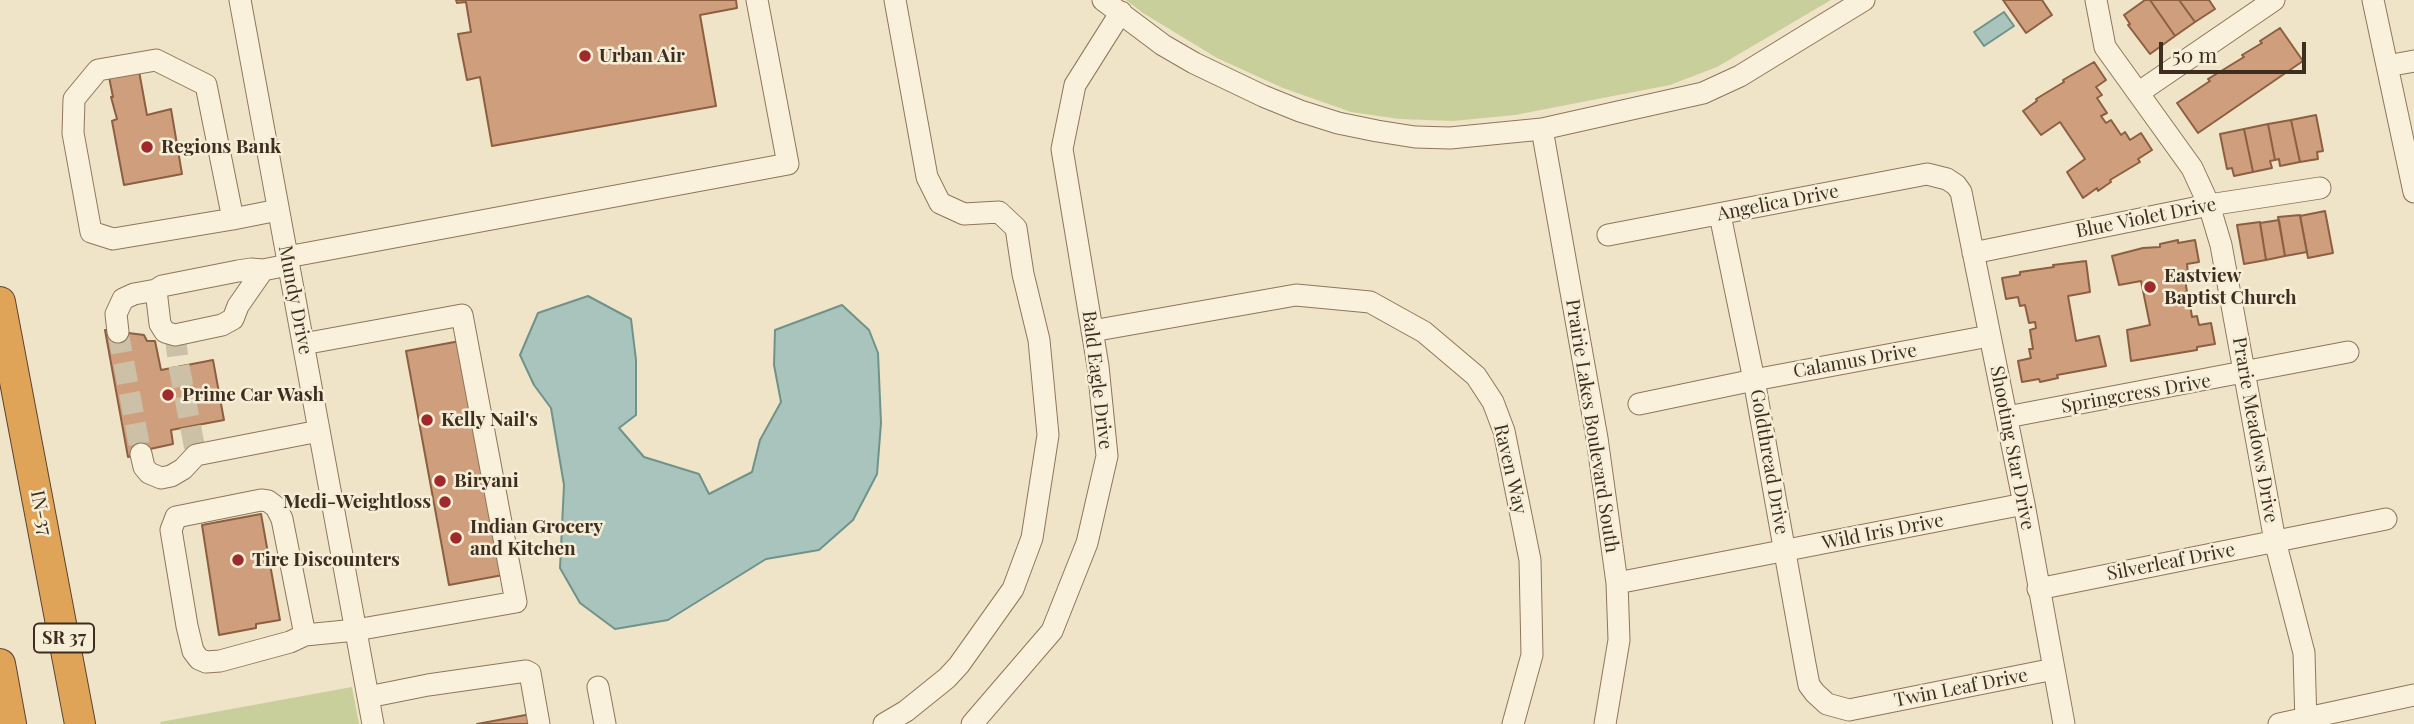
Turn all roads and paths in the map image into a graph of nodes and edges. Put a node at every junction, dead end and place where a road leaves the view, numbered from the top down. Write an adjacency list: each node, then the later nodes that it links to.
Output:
1 (240, 0): 17 (street, Mundy Drive)
2 (757, 0): 22 (street)
3 (894, 0): 57 (street)
4 (1864, 0): 12 (street)
5 (2096, 0): 11 (street, Prarie Meadows Drive)
6 (2274, 0): 11 (street)
7 (2373, 0): 10 (street)
8 (1112, 6): 12 (street); 26 (street, Bald Eagle Drive)
9 (2414, 61): 10 (street)
10 (2387, 66): 15 (street)
11 (2138, 93): 16 (street, Prarie Meadows Drive)
12 (1542, 129): 41 (street, Prairie Lakes Boulevard South)
13 (1947, 179): 18 (street, Angelica Drive); 21 (street, Shooting Star Drive)
14 (2320, 187): 16 (street, Blue Violet Drive)
15 (2414, 192)
16 (2209, 205): 21 (street, Blue Violet Drive); 31 (street, Prarie Meadows Drive)
17 (278, 211): 19 (street); 22 (street, Mundy Drive)
18 (1720, 215): 20 (street, Angelica Drive); 32 (street, Goldthread Drive)
19 (233, 219): 19 (street)
20 (1608, 235)
21 (1973, 253): 28 (street, Shooting Star Drive)
22 (288, 261): 23 (street); 29 (street, Mundy Drive)
23 (263, 270): 24 (street); 24 (street)
24 (156, 290): 27 (street)
25 (0, 302): 53 (highway, IN-37 / SR 37)
26 (1092, 331): 58 (street, Bald Eagle Drive); 59 (street, Raven Way)
27 (118, 332)
28 (1989, 336): 32 (street, Calamus Drive); 34 (street, Shooting Star Drive)
29 (303, 344): 35 (street, Mundy Drive); 43 (street)
30 (2348, 352): 31 (street, Springcress Drive)
31 (2245, 374): 34 (street, Springcress Drive); 39 (street, Prarie Meadows Drive)
32 (1754, 380): 33 (street, Calamus Drive); 40 (street, Goldthread Drive)
33 (1639, 404)
34 (2007, 417): 37 (street, Shooting Star Drive)
35 (319, 431): 36 (street); 43 (street, Mundy Drive)
36 (141, 454)
37 (2024, 504): 40 (street, Wild Iris Drive); 42 (street, Shooting Star Drive)
38 (2386, 519): 39 (street, Silverleaf Drive)
39 (2276, 541): 42 (street, Silverleaf Drive); 51 (street, Prarie Meadows Drive)
40 (1785, 550): 41 (street, Wild Iris Drive); 50 (street, Goldthread Drive)
41 (1617, 583): 60 (street, Prairie Lakes Boulevard South)
42 (2038, 589): 46 (street, Shooting Star Drive)
43 (356, 630): 44 (street); 49 (street, Mundy Drive)
44 (305, 635): 44 (street)
45 (0, 664): 52 (highway)
46 (2054, 669): 50 (street, Twin Leaf Drive); 61 (street, Shooting Star Drive)
47 (598, 687): 56 (street)
48 (2414, 695): 51 (street)
49 (368, 697): 54 (street, Mundy Drive); 55 (street)
50 (1827, 704)
51 (2306, 722): 62 (street)
52 (11, 724)
53 (80, 724)
54 (373, 724)
55 (539, 724)
56 (605, 724)
57 (884, 724)
58 (972, 724)
59 (1513, 724)
60 (1605, 724)
61 (2064, 724)
62 (2279, 724)

